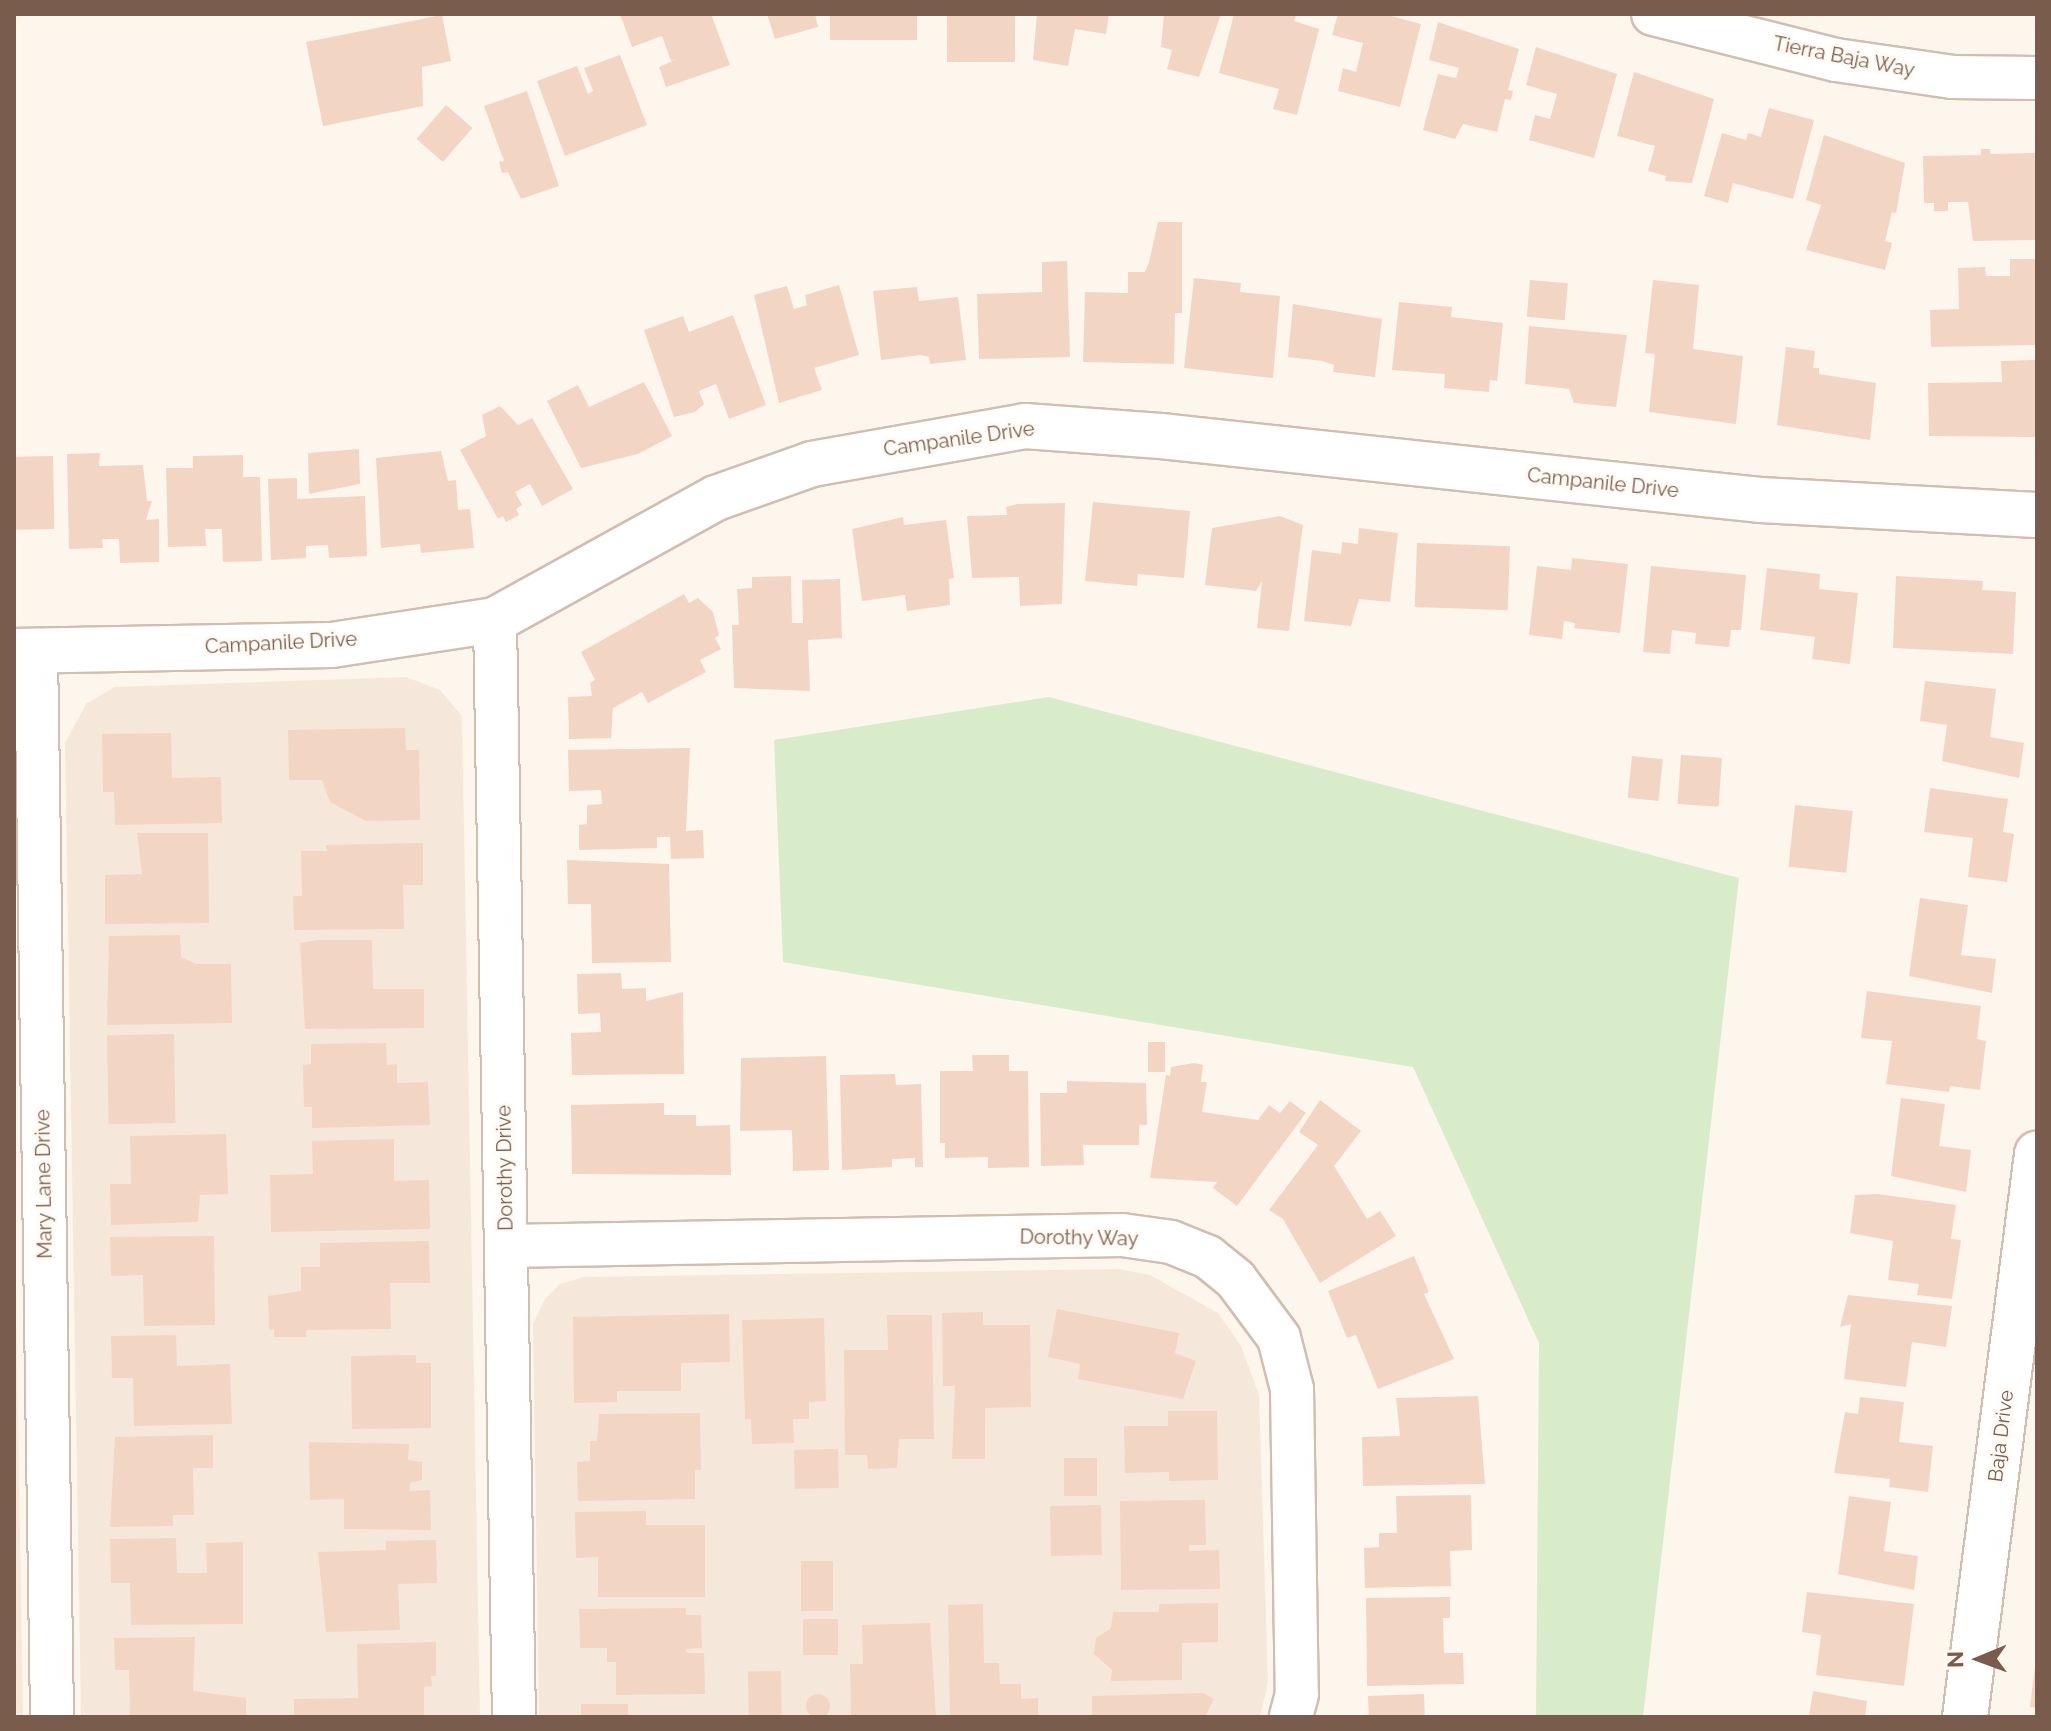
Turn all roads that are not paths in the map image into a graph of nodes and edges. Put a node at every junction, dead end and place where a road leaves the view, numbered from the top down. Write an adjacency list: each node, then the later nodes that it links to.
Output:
1 (1653, 14): 2 (street, Tierra Baja Way)
2 (2037, 78)
3 (2037, 515): 4 (street, Campanile Drive)
4 (495, 620): 5 (street, Campanile Drive); 7 (street, Dorothy Drive)
5 (25, 651): 8 (street, Mary Lane Drive)
6 (2037, 1154): 11 (street, Baja Drive)
7 (506, 1246): 9 (street, Dorothy Drive); 10 (street, Dorothy Way)
8 (52, 1717)
9 (514, 1717)
10 (1291, 1717)
11 (1965, 1717)

